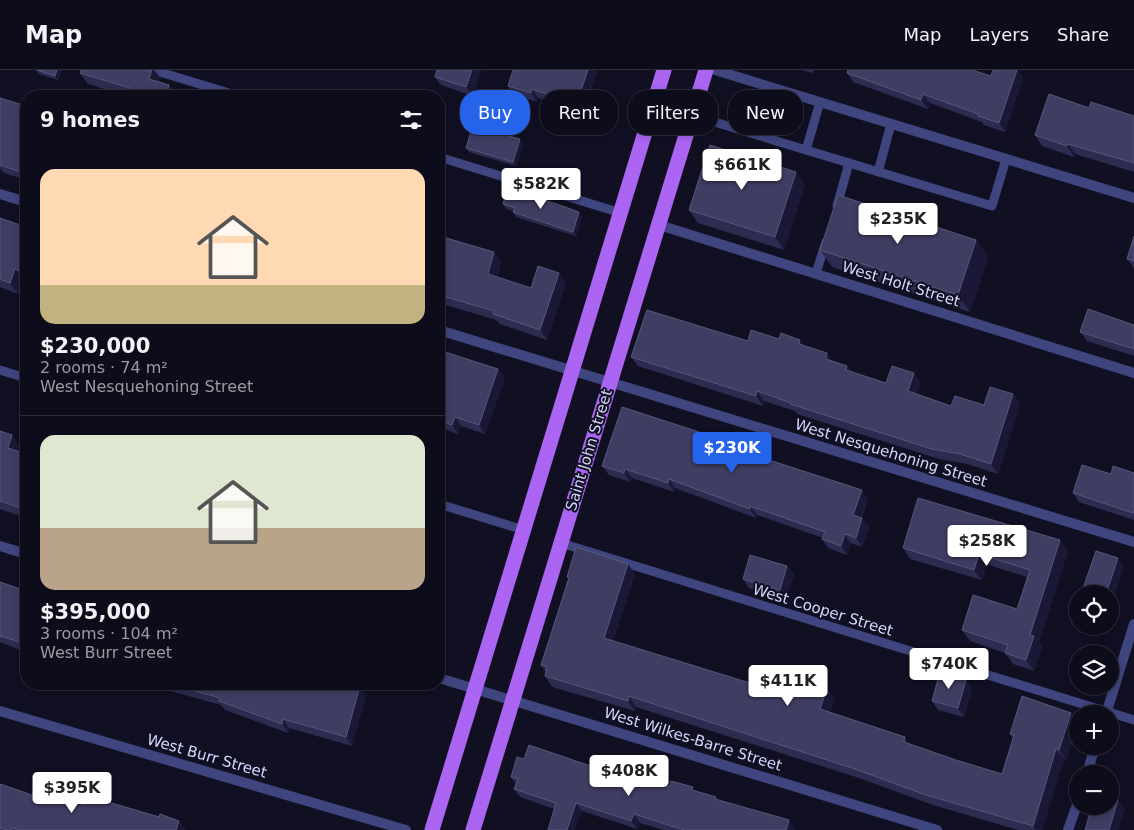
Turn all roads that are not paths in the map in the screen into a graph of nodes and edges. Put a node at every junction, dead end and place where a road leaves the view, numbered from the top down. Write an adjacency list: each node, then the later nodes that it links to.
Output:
1 (153, 70): 5 (lane)
2 (664, 70): 19 (main road)
3 (706, 70): 6 (main road, Saint John Street)
4 (715, 70): 7 (street)
5 (219, 90)
6 (700, 90)
7 (820, 102): 9 (street); 11 (lane)
8 (718, 123): 11 (lane)
9 (891, 124): 13 (street); 15 (lane)
10 (686, 135): 21 (main road, Saint John Street)
11 (806, 150): 14 (lane)
12 (445, 159): 19 (lane)
13 (1006, 159): 15 (lane); 17 (street)
14 (850, 163): 15 (lane); 20 (lane)
15 (878, 172)
16 (0, 194): 18 (street)
17 (1134, 198)
18 (20, 200)
19 (621, 213): 26 (main road)
20 (833, 218)
21 (659, 225): 23 (street, West Holt Street); 29 (main road, Saint John Street)
22 (827, 237): 23 (lane)
23 (816, 274): 27 (street, West Holt Street)
24 (445, 332): 26 (street, West Nesquehoning Street)
25 (0, 370): 28 (lane)
26 (573, 372): 29 (street, West Nesquehoning Street); 31 (main road)
27 (1134, 373)
28 (20, 376)
29 (610, 384): 32 (main road, Saint John Street); 33 (street, West Nesquehoning Street)
30 (445, 506): 31 (lane)
31 (524, 530): 38 (main road)
32 (561, 542): 39 (main road, Saint John Street); 40 (lane, West Cooper Street)
33 (1134, 542)
34 (0, 546): 35 (street)
35 (20, 552)
36 (1134, 624): 41 (street)
37 (445, 680): 38 (street, West Wilkes-Barre Street)
38 (475, 689): 39 (street, West Wilkes-Barre Street); 47 (main road)
39 (512, 700): 48 (main road, Saint John Street); 49 (street, West Wilkes-Barre Street)
40 (1081, 705)
41 (1109, 705)
42 (0, 711): 46 (street, West Burr Street)
43 (1119, 716): 44 (lane, West Cooper Street)
44 (1134, 720)
45 (1073, 815): 50 (street)
46 (406, 830)
47 (432, 830)
48 (473, 830)
49 (938, 830)
50 (1068, 830)

